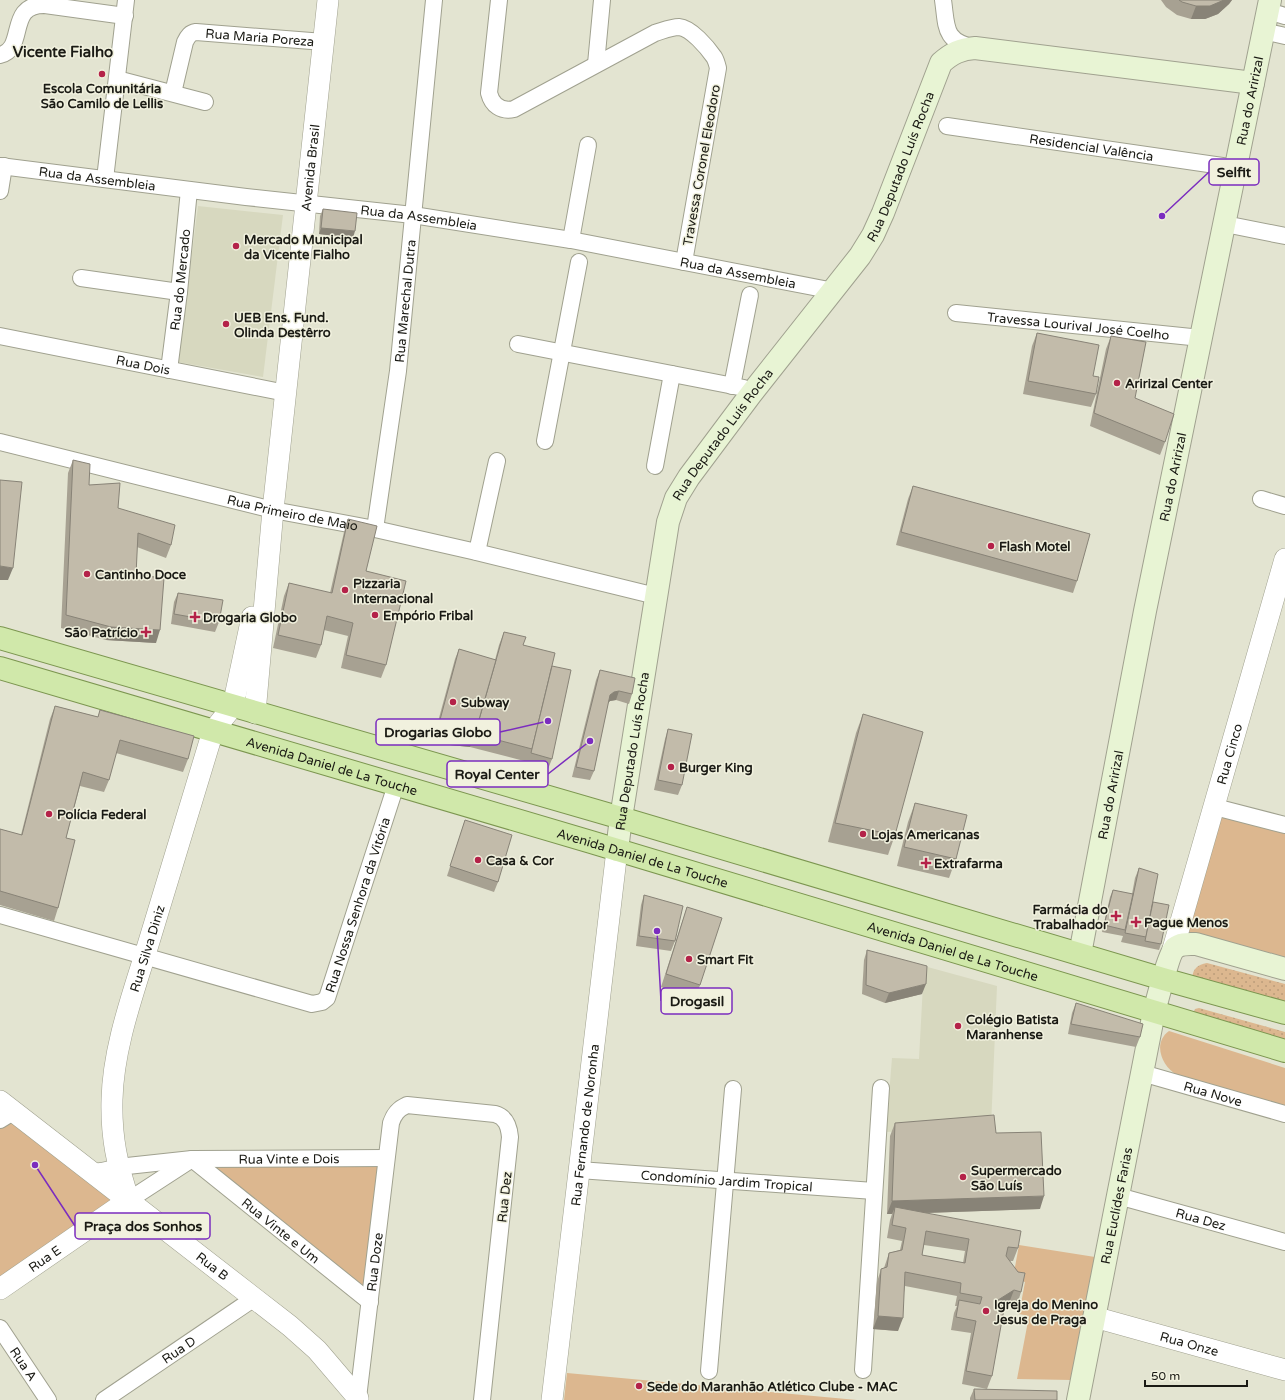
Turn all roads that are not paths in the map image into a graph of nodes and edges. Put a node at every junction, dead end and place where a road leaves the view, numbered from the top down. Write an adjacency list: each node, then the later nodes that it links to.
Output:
1 (328, 0): 10 (street, Avenida Brasil)
2 (434, 0): 27 (street, Rua Marechal Dutra)
3 (499, 0): 14 (street)
4 (602, 0): 14 (street)
5 (943, 0): 8 (street, Rua Deputado Luís Rocha)
6 (126, 8): 12 (street); 15 (street)
7 (1271, 14): 9 (street); 16 (main road, Rua do Aririzal)
8 (947, 27): 11 (street, Rua Deputado Luís Rocha); 13 (street, Rua Deputado Luís Rocha)
9 (1285, 36)
10 (324, 42): 17 (street, Rua Maria Poreza); 26 (street, Avenida Brasil)
11 (975, 48): 13 (main road, Rua Deputado Luís Rocha); 16 (main road, Rua Deputado Luís Rocha)
12 (0, 55)
13 (941, 62): 34 (main road, Rua Deputado Luís Rocha)
14 (596, 64): 32 (street, Travessa Coronel Eleodoro)
15 (117, 79): 17 (street); 23 (street)
16 (1253, 83): 22 (main road, Rua do Aririzal)
17 (173, 93): 18 (street)
18 (205, 102)
19 (947, 126): 22 (street, Residencial Valência)
20 (588, 145): 30 (street)
21 (2, 166): 23 (street, Rua da Assembleia); 25 (street)
22 (1236, 168): 28 (main road, Rua do Aririzal)
23 (105, 179): 24 (street, Rua da Assembleia)
24 (189, 190): 26 (street, Rua da Assembleia); 35 (street, Rua do Mercado)
25 (0, 191)
26 (306, 204): 27 (street, Rua da Assembleia); 45 (street, Avenida Brasil)
27 (413, 214): 30 (street, Rua da Assembleia); 53 (street, Rua Marechal Dutra)
28 (1224, 224): 29 (street); 39 (main road, Rua do Aririzal)
29 (1285, 236)
30 (571, 240): 32 (street, Rua da Assembleia)
31 (579, 262): 41 (street)
32 (684, 262): 34 (street, Rua da Assembleia)
33 (81, 278): 35 (street)
34 (834, 291): 44 (main road, Rua Deputado Luís Rocha)
35 (179, 292): 42 (street, Rua do Mercado)
36 (750, 295): 44 (street)
37 (956, 313): 39 (street, Travessa Lourival José Coelho)
38 (0, 336): 42 (street, Rua Dois)
39 (1201, 338): 70 (main road, Rua do Aririzal)
40 (518, 344): 41 (street)
41 (562, 353): 43 (street); 46 (street)
42 (169, 370): 45 (street, Rua Dois)
43 (672, 374): 44 (street); 49 (street)
44 (742, 390): 56 (main road, Rua Deputado Luís Rocha)
45 (286, 393): 52 (street, Avenida Brasil)
46 (545, 441)
47 (0, 442): 52 (street, Rua Primeiro de Maio)
48 (497, 461): 54 (street)
49 (655, 466)
50 (1261, 499): 51 (street)
51 (1285, 506)
52 (272, 518): 53 (street, Rua Primeiro de Maio); 59 (street, Avenida Brasil); 60 (street, Avenida Brasil)
53 (375, 529): 54 (street, Rua Primeiro de Maio)
54 (477, 552): 56 (street, Rua Primeiro de Maio)
55 (1285, 559): 64 (street, Rua Cinco)
56 (656, 596): 65 (main road, Rua Deputado Luís Rocha)
57 (0, 638): 59 (main road)
58 (0, 668): 61 (main road, Avenida Daniel de La Touche)
59 (233, 706): 60 (main road); 61 (street, Rua Silva Diniz); 62 (main road)
60 (255, 713): 65 (main road)
61 (213, 731): 62 (main road, Avenida Daniel de La Touche); 71 (street, Rua Silva Diniz)
62 (243, 739): 63 (main road, Avenida Daniel de La Touche)
63 (396, 785): 67 (main road, Avenida Daniel de La Touche); 71 (street, Rua Nossa Senhora da Vitória)
64 (1215, 807): 66 (street); 69 (street, Rua Cinco)
65 (621, 818): 67 (main road, Rua Deputado Luís Rocha); 70 (main road)
66 (1285, 825)
67 (617, 850): 74 (main road, Avenida Daniel de La Touche); 87 (street, Rua Fernando de Noronha)
68 (0, 915): 71 (street, Rua Nossa Senhora da Vitória)
69 (1173, 949): 72 (main road); 73 (main road, Rua Euclídes Farias)
70 (1080, 954): 73 (main road)
71 (145, 956): 86 (street, Rua Silva Diniz)
72 (1285, 969)
73 (1163, 979): 74 (main road, Rua Euclídes Farias); 75 (main road); 76 (main road)
74 (1154, 1012): 76 (main road, Avenida Daniel de La Touche); 78 (main road, Rua Euclídes Farias)
75 (1285, 1013)
76 (1181, 1020): 77 (main road, Avenida Daniel de La Touche)
77 (1285, 1051)
78 (1142, 1073): 82 (street, Rua Nove); 91 (main road, Rua Euclídes Farias)
79 (881, 1088): 90 (street)
80 (733, 1089): 89 (street)
81 (4, 1111): 88 (street, Rua B)
82 (1285, 1114)
83 (391, 1123): 84 (street, Rua Doze); 105 (street, Rua Dez)
84 (386, 1158): 85 (street, Rua Vinte e Dois); 96 (street, Rua Doze)
85 (192, 1159): 86 (street, Rua Vinte e Dois); 92 (street); 96 (street, Rua Vinte e Um)
86 (118, 1167): 88 (street, Rua Vinte e Dois); 92 (street, Rua Silva Diniz)
87 (579, 1170): 89 (street, Condomínio Jardim Tropical); 106 (street, Rua Fernando de Noronha)
88 (91, 1172): 92 (street, Rua B)
89 (725, 1181): 90 (street, Condomínio Jardim Tropical); 101 (street)
90 (874, 1191): 99 (street)
91 (1118, 1196): 93 (street, Rua Dez); 97 (main road, Rua Euclídes Farias)
92 (129, 1200): 94 (street, Rua E); 95 (street, Rua B)
93 (1285, 1242)
94 (0, 1289)
95 (253, 1299): 103 (street, Rua D); 104 (street, Rua B)
96 (370, 1302): 104 (street, Rua Doze)
97 (1094, 1317): 100 (street, Rua Onze); 107 (main road, Rua Euclídes Farias)
98 (0, 1328): 102 (street, Rua A)
99 (863, 1370)
100 (1285, 1370)
101 (710, 1371)
102 (48, 1400)
103 (104, 1400)
104 (361, 1400)
105 (482, 1400)
106 (552, 1400)
107 (1078, 1400)

